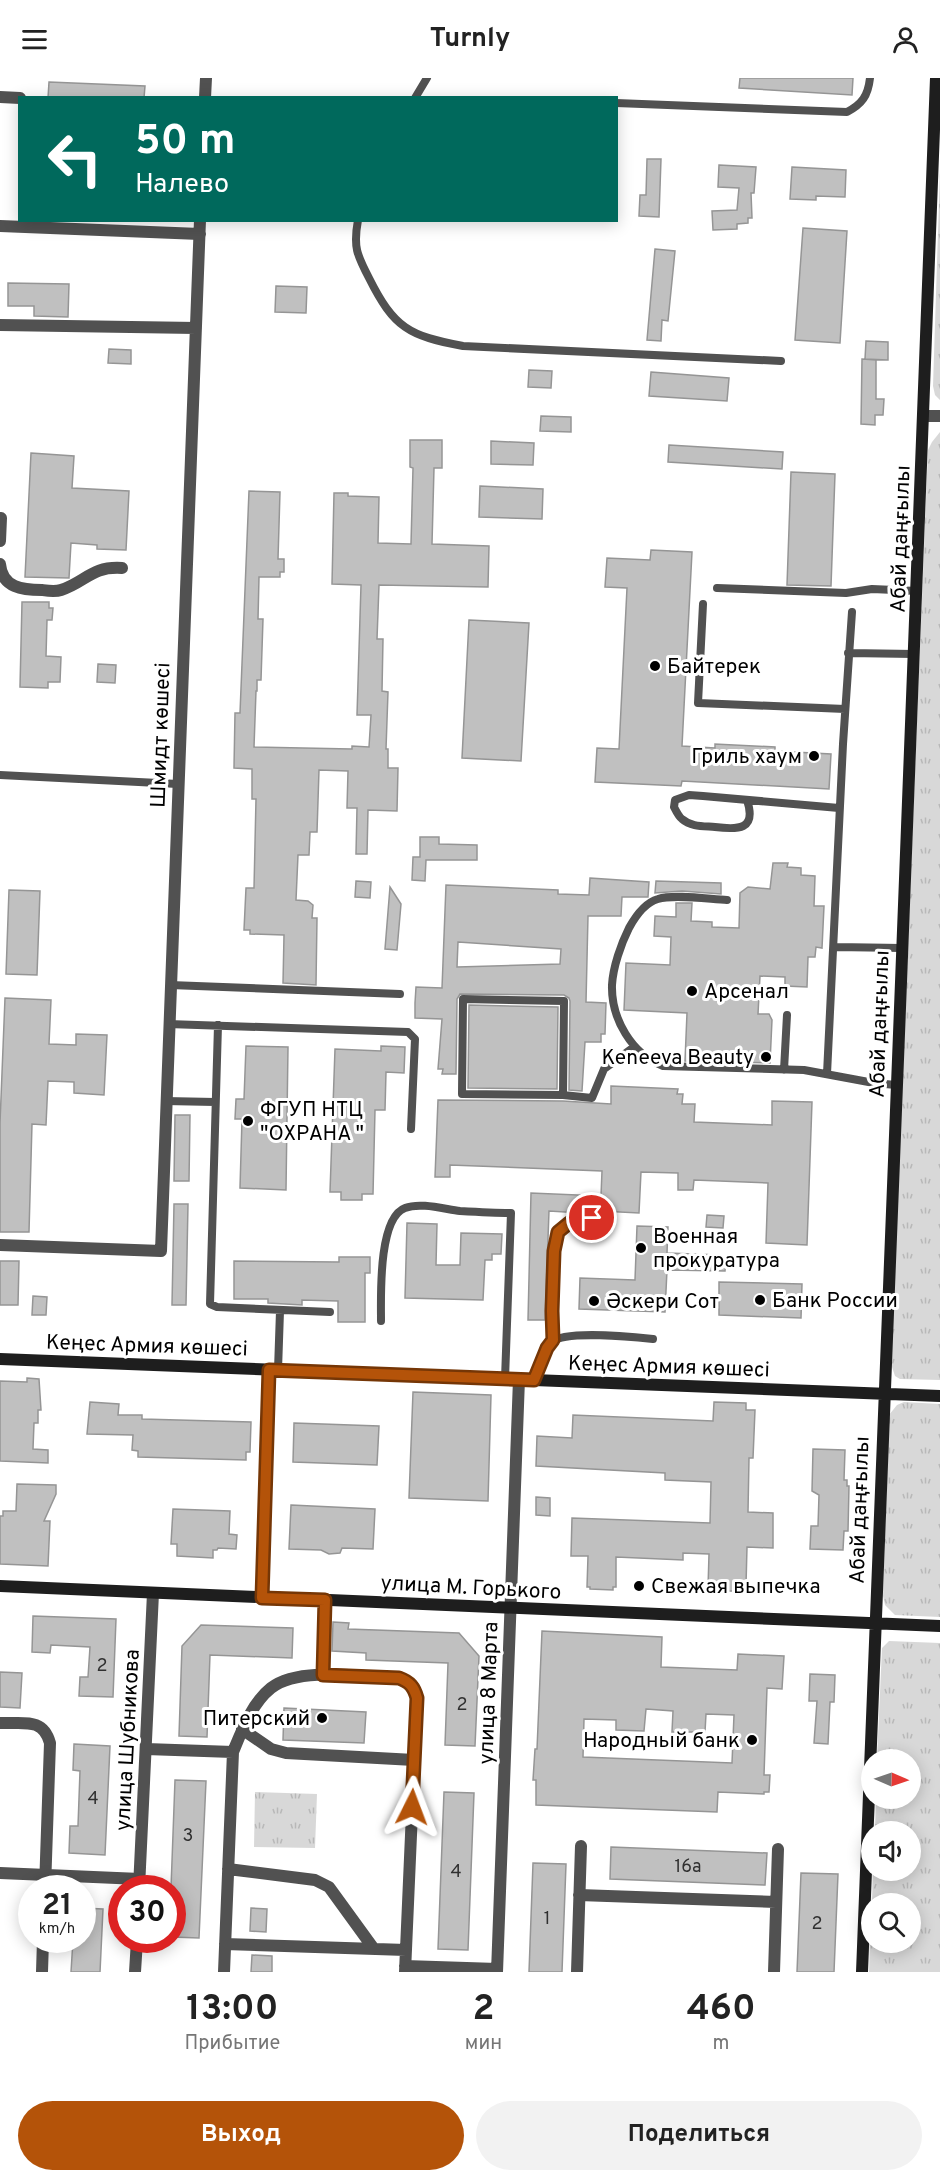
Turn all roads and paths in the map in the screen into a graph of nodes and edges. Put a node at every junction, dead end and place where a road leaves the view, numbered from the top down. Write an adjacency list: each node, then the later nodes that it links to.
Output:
1 (206, 78): 5 (street)
2 (427, 78): 6 (lane)
3 (870, 78): 9 (lane)
4 (936, 78): 17 (main road, Абай даңғылы)
5 (205, 96)
6 (416, 96)
7 (0, 97): 8 (street)
8 (18, 98)
9 (618, 103)
10 (200, 222): 13 (street, Шмидт көшесі)
11 (358, 222): 16 (lane)
12 (0, 226): 13 (street)
13 (200, 234): 15 (street, Шмидт көшесі)
14 (0, 325): 15 (street)
15 (196, 328): 31 (street, Шмидт көшесі)
16 (781, 361)
17 (924, 416): 18 (street); 24 (main road, Абай даңғылы)
18 (940, 416)
19 (4, 518): 20 (street)
20 (0, 541)
21 (0, 564): 22 (street)
22 (122, 568)
23 (717, 588): 24 (lane)
24 (917, 591): 28 (main road, Абай даңғылы)
25 (703, 604): 29 (lane)
26 (852, 612): 27 (lane)
27 (848, 653): 28 (lane); 29 (lane)
28 (914, 654): 36 (main road, Абай даңғылы)
29 (845, 709): 33 (lane)
30 (0, 775): 31 (lane)
31 (178, 784): 37 (street, Шмидт көшесі)
32 (747, 800): 32 (lane); 33 (lane)
33 (839, 808): 35 (lane)
34 (727, 900): 42 (lane)
35 (835, 947): 36 (lane); 44 (lane)
36 (902, 948): 45 (main road, Абай даңғылы)
37 (170, 985): 38 (lane); 40 (street, Шмидт көшесі)
38 (400, 994)
39 (787, 1015): 43 (lane)
40 (168, 1024): 41 (lane); 47 (street, Шмидт көшесі)
41 (218, 1025): 48 (lane); 49 (lane)
42 (634, 1047): 43 (lane); 46 (lane)
43 (784, 1070): 44 (lane)
44 (827, 1074): 45 (lane)
45 (896, 1085): 62 (main road, Абай даңғылы)
46 (563, 1095): 46 (lane)
47 (165, 1101): 48 (lane); 51 (street, Шмидт көшесі)
48 (215, 1102): 52 (lane)
49 (411, 1129)
50 (592, 1218): 56 (lane)
51 (0, 1245)
52 (280, 1311): 53 (lane); 58 (lane)
53 (330, 1312)
54 (381, 1321): 59 (lane)
55 (653, 1339): 56 (lane)
56 (553, 1340): 61 (lane)
57 (0, 1359): 58 (main road, Кеңес Армия көшесі)
58 (273, 1370): 59 (main road, Кеңес Армия көшесі); 66 (street)
59 (505, 1379): 60 (main road, Кеңес Армия көшесі)
60 (519, 1379): 61 (main road, Кеңес Армия көшесі); 68 (street, улица 8 Марта)
61 (534, 1380): 62 (main road, Кеңес Армия көшесі)
62 (883, 1394): 63 (main road, Кеңес Армия көшесі); 69 (main road, Абай даңғылы)
63 (940, 1396)
64 (0, 1586): 65 (main road, улица М. Горького)
65 (153, 1593): 66 (main road, улица М. Горького); 74 (street, улица Шубникова)
66 (262, 1598): 67 (main road, улица М. Горького)
67 (325, 1600): 68 (main road, улица М. Горького); 71 (street)
68 (510, 1609): 69 (main road, улица М. Горького); 91 (street, улица 8 Марта)
69 (874, 1625): 70 (main road, улица М. Горького); 97 (main road, Абай даңғылы)
70 (940, 1626)
71 (323, 1675): 73 (street); 76 (street)
72 (0, 1723): 81 (street)
73 (242, 1730): 75 (street); 76 (street)
74 (146, 1749): 75 (street); 82 (street, улица Шубникова)
75 (233, 1752): 79 (street)
76 (414, 1760): 87 (street)
77 (581, 1846): 83 (street)
78 (778, 1849): 84 (street)
79 (228, 1869): 85 (street); 86 (street)
80 (0, 1873): 81 (street)
81 (45, 1875)
82 (139, 1875)
83 (579, 1895): 84 (street); 95 (street)
84 (776, 1902): 96 (street)
85 (225, 1944): 86 (street); 94 (street)
86 (374, 1949): 87 (street)
87 (406, 1950): 90 (street)
88 (43, 1953): 92 (street)
89 (136, 1953): 93 (street)
90 (405, 1969): 91 (street)
91 (497, 1970)
92 (42, 1972)
93 (135, 1972)
94 (224, 1972)
95 (577, 1972)
96 (774, 1972)
97 (862, 1972)

